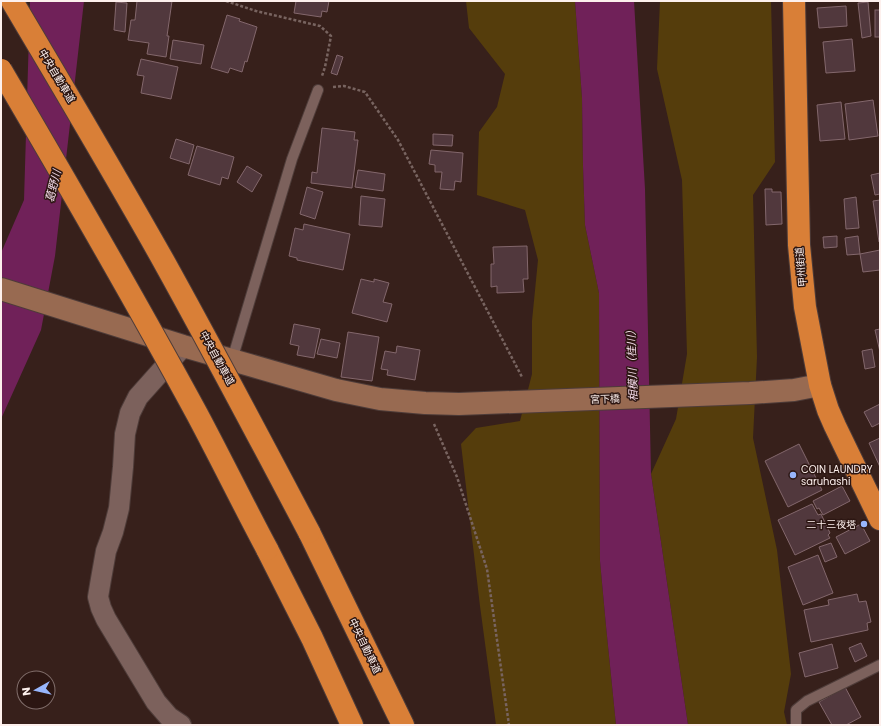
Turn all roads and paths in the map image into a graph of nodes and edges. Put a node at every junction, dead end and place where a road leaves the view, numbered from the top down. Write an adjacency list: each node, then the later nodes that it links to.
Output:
1 (12, 1): 16 (highway, 中央自動車道, bridge)
2 (226, 1): 5 (path)
3 (794, 1): 10 (highway, 甲州街道)
4 (1, 70): 15 (highway, bridge)
5 (318, 90): 8 (lane); 9 (path)
6 (1, 289): 7 (street, 宮下橋)
7 (183, 346): 8 (street, 宮下橋); 14 (street)
8 (232, 360): 11 (street, 宮下橋)
9 (522, 377)
10 (820, 385): 11 (street, 宮下橋); 12 (highway, 甲州街道)
11 (425, 403): 17 (path)
12 (878, 510)
13 (880, 665): 18 (lane)
14 (172, 722)
15 (352, 725)
16 (403, 725)
17 (509, 725)
18 (796, 725)

